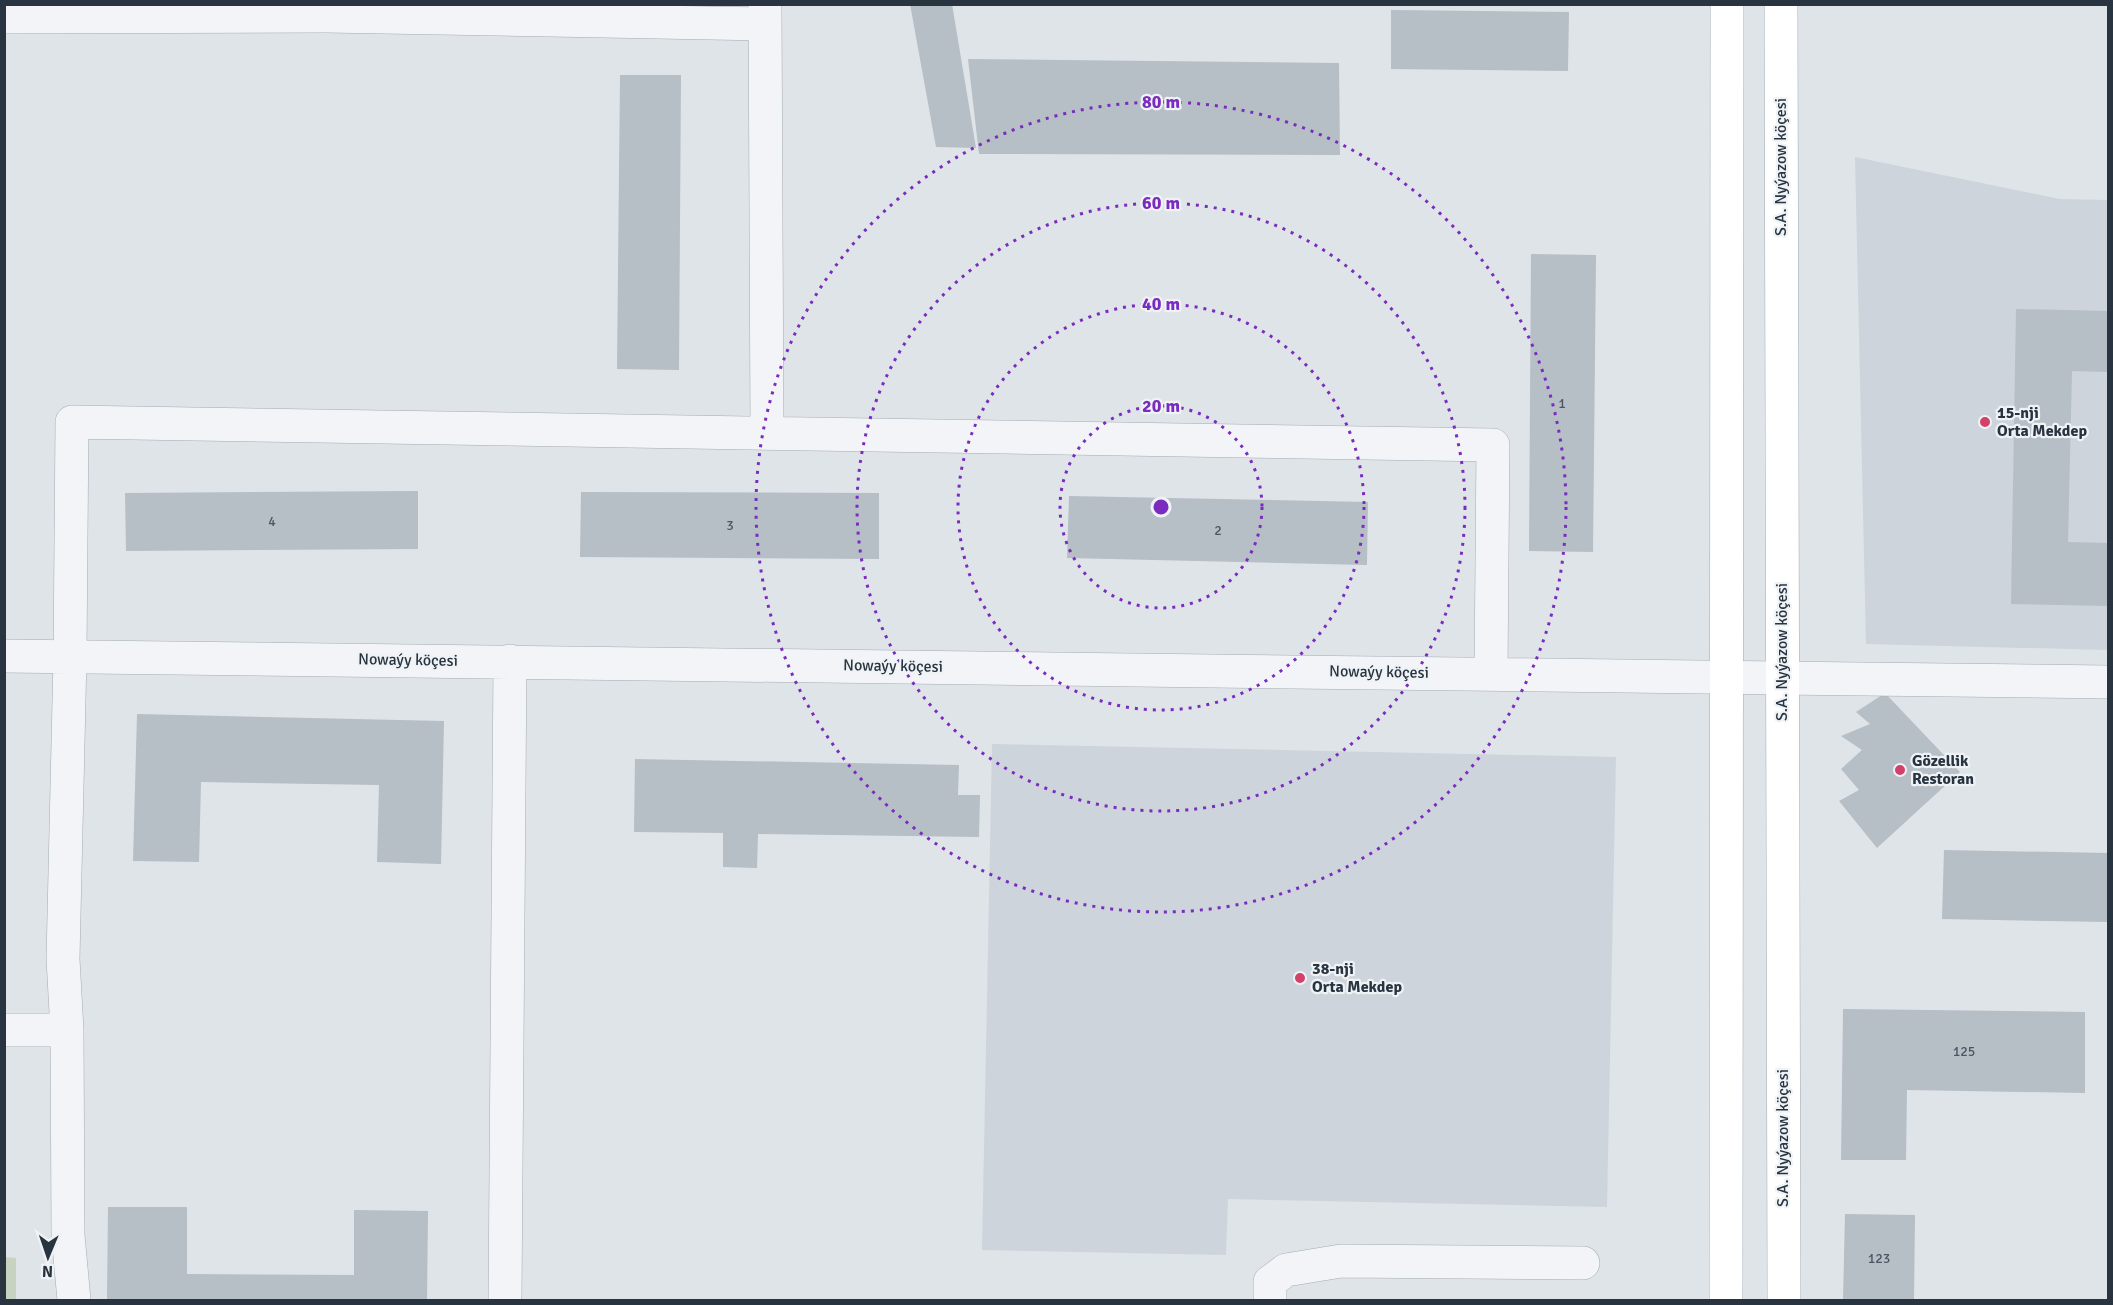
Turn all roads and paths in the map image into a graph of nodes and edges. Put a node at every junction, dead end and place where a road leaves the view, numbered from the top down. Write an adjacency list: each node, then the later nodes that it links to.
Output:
1 (1727, 4): 11 (main road)
2 (1781, 4): 12 (main road, S.A. Nyýazow köçesi)
3 (325, 10): 4 (street); 5 (street)
4 (765, 14): 6 (street)
5 (4, 17)
6 (767, 433): 8 (street); 10 (street)
7 (4, 656): 8 (street, Nowaýy köçesi)
8 (70, 657): 9 (street, Nowaýy köçesi); 15 (street)
9 (510, 661): 10 (street, Nowaýy köçesi); 18 (street)
10 (1491, 674): 11 (street, Nowaýy köçesi)
11 (1727, 677): 12 (street, Nowaýy köçesi); 20 (main road)
12 (1782, 678): 13 (street, Nowaýy köçesi); 21 (main road, S.A. Nyýazow köçesi)
13 (2109, 682)
14 (4, 1030): 15 (street)
15 (67, 1030): 17 (street)
16 (1583, 1263): 19 (street)
17 (74, 1300)
18 (505, 1300)
19 (1270, 1300)
20 (1726, 1300)
21 (1784, 1300)

